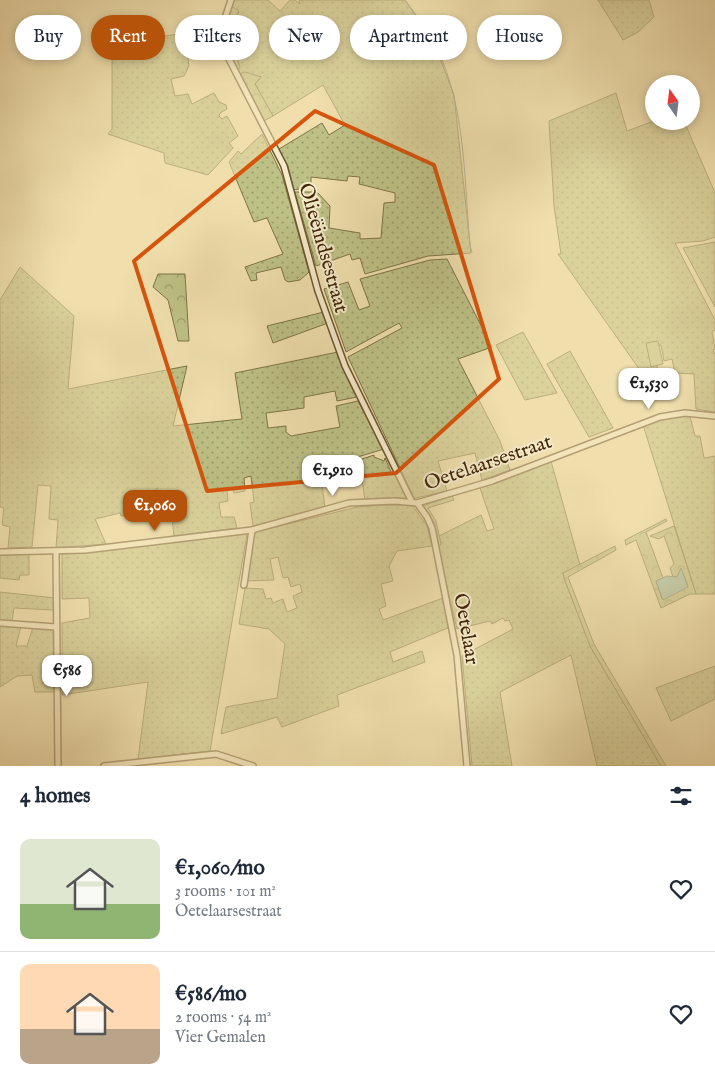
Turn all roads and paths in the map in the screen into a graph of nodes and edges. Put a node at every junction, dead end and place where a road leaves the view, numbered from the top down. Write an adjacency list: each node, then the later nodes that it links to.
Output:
1 (231, 0): 3 (street, Olieëindsestraat)
2 (715, 416): 3 (street, Oetelaarsestraat)
3 (414, 502): 4 (street, Oetelaarsestraat); 13 (street, Oetelaar)
4 (252, 530): 5 (street, Oetelaarsestraat); 7 (street)
5 (56, 551): 6 (street, Oetelaarsestraat); 9 (street)
6 (0, 552)
7 (244, 586)
8 (0, 623): 9 (street)
9 (56, 627): 10 (street)
10 (58, 766)
11 (104, 766): 12 (street)
12 (253, 766)
13 (467, 766)

